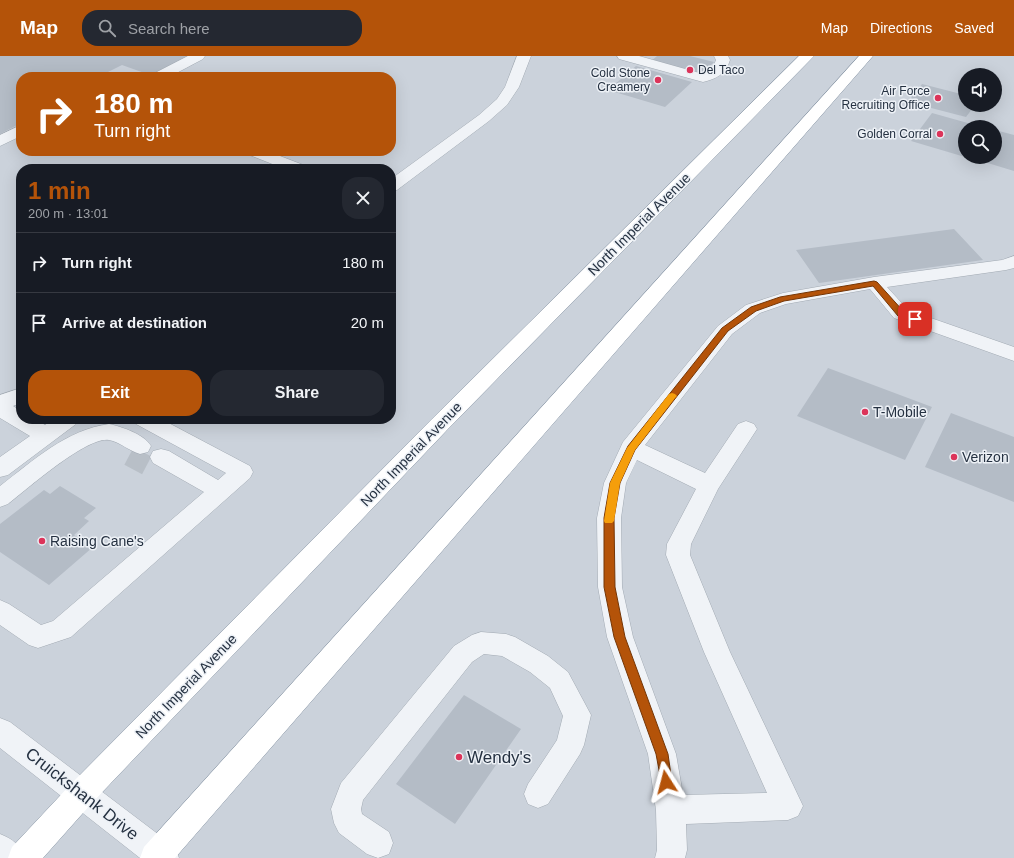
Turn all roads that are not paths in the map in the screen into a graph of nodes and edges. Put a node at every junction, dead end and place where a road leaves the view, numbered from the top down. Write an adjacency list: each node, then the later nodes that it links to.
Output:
1 (198, 56): 7 (street)
2 (524, 56): 12 (street)
3 (624, 56): 4 (street)
4 (721, 56)
5 (806, 56): 34 (highway, North Imperial Avenue)
6 (866, 56): 39 (highway)
7 (168, 72)
8 (16, 133): 9 (street)
9 (0, 141)
10 (266, 156): 11 (street)
11 (287, 164)
12 (396, 183)
13 (1014, 261): 14 (street)
14 (874, 283): 15 (street); 26 (street)
15 (1014, 354)
16 (16, 397): 17 (street)
17 (0, 403)
18 (0, 408): 19 (street)
19 (16, 418)
20 (27, 424): 24 (street)
21 (61, 424): 24 (street)
22 (153, 424): 30 (street)
23 (746, 429): 29 (street)
24 (45, 435): 28 (street)
25 (132, 447): 31 (street)
26 (631, 448): 29 (street); 36 (street)
27 (156, 462): 30 (street)
28 (0, 469)
29 (709, 485): 36 (street)
30 (214, 496): 32 (street)
31 (0, 498)
32 (0, 611)
33 (0, 731): 34 (street, Cruickshank Drive)
34 (81, 794): 39 (street, Cruickshank Drive); 41 (highway, North Imperial Avenue)
35 (538, 794): 37 (street)
36 (671, 810): 42 (street)
37 (378, 843)
38 (0, 849): 40 (street)
39 (159, 857)
40 (10, 858)
41 (23, 858)
42 (670, 858)

